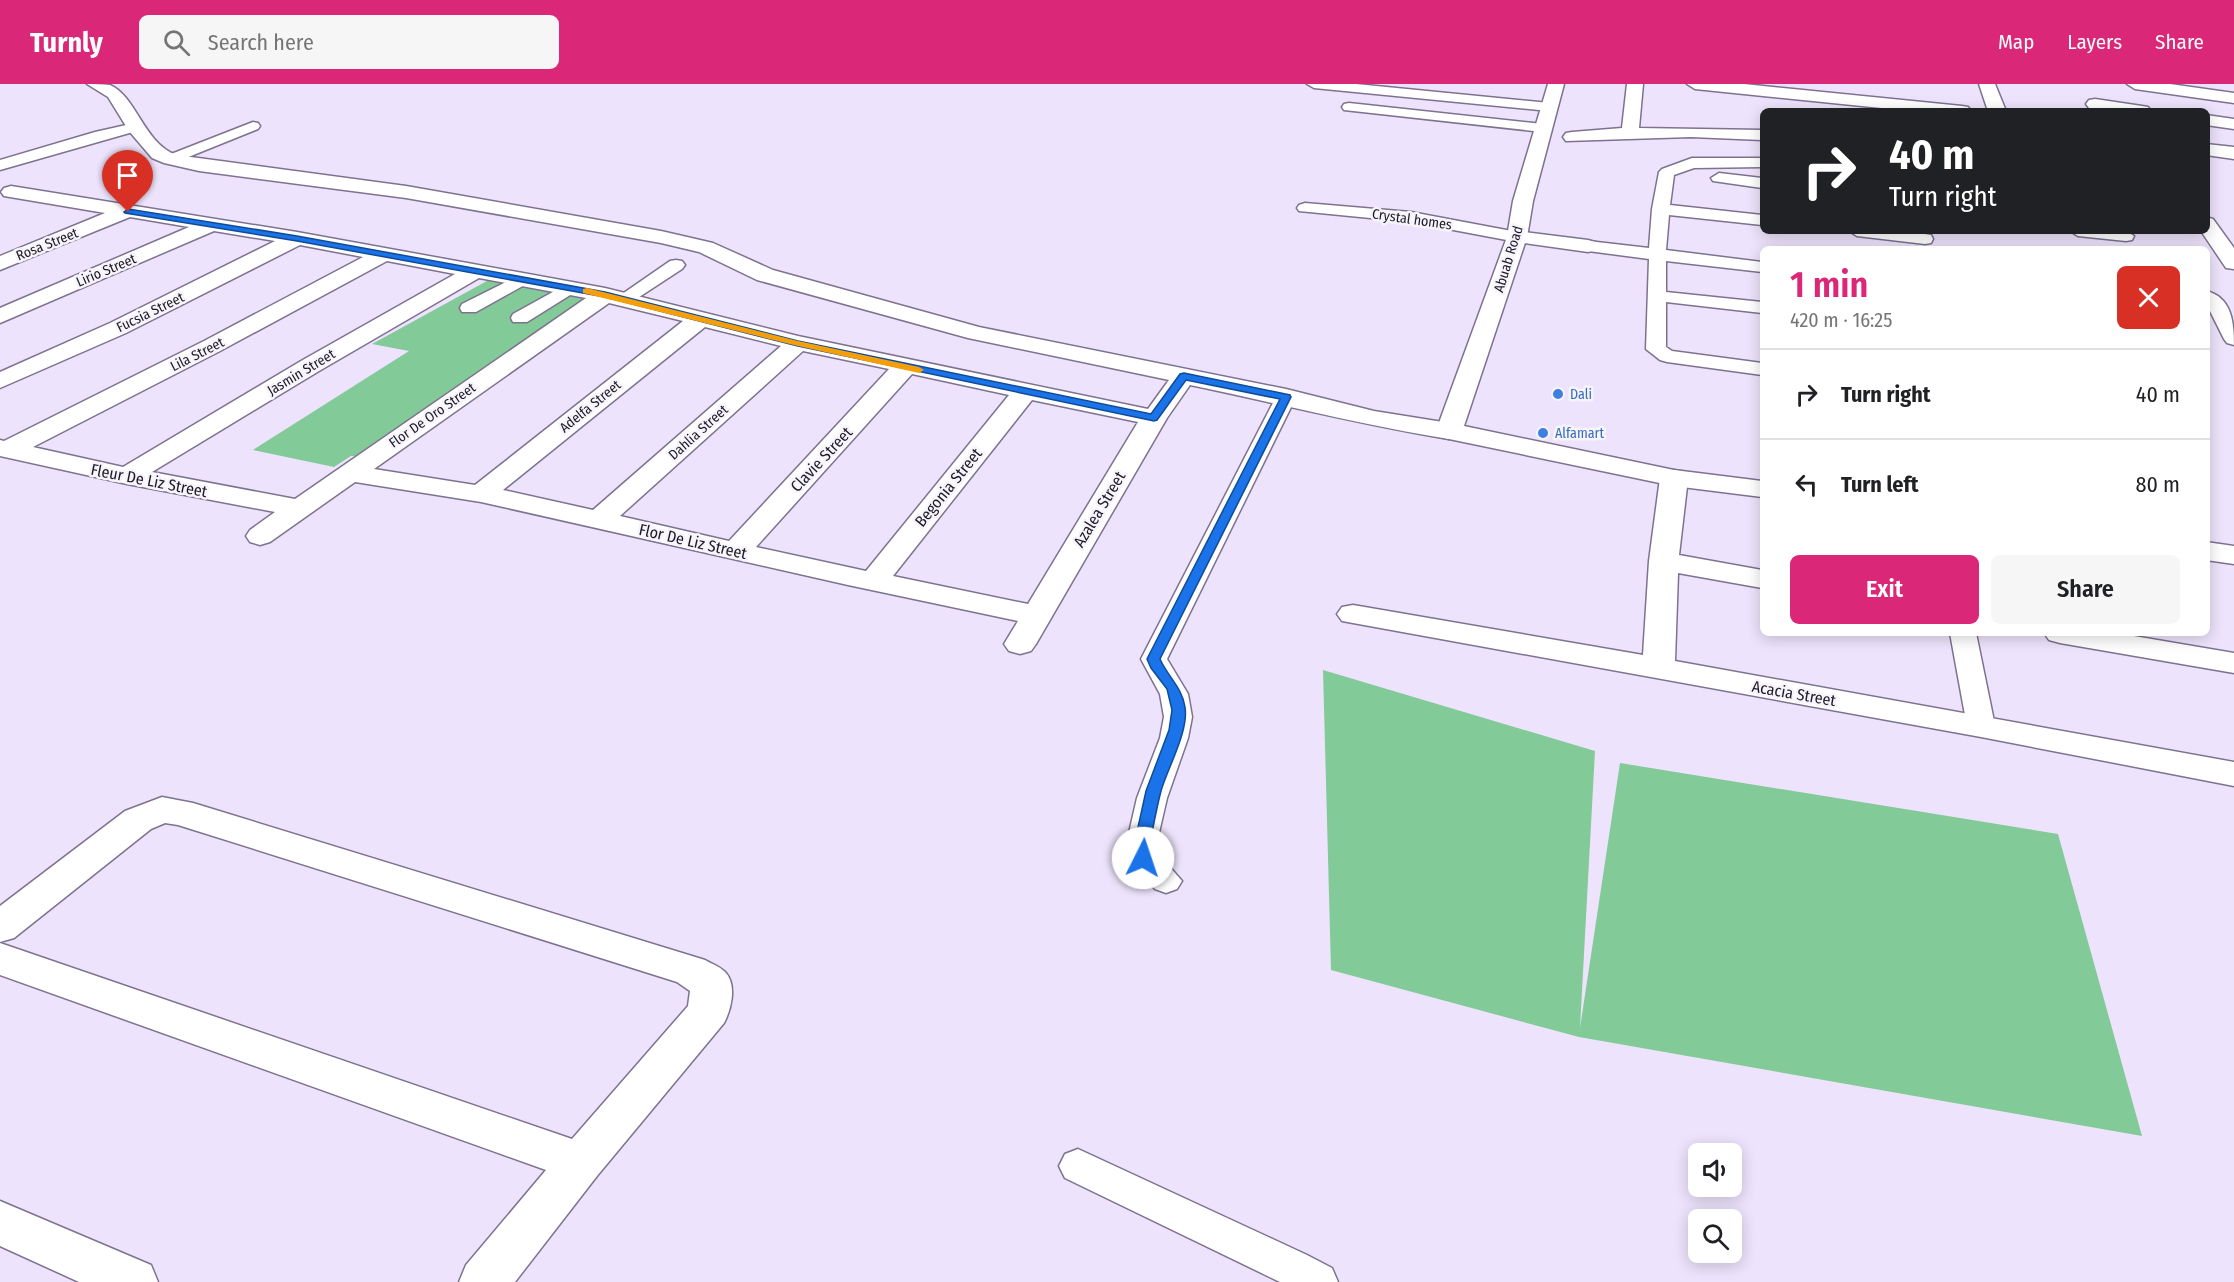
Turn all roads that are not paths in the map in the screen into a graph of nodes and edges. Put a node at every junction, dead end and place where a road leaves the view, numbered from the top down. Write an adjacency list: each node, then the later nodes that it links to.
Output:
1 (94, 84): 22 (street)
2 (1314, 84): 14 (lane)
3 (1556, 84): 14 (street, Abuab Road)
4 (1635, 84): 24 (street)
5 (1695, 84): 8 (street)
6 (1987, 84): 16 (street)
7 (2135, 84): 10 (street)
8 (1720, 86): 11 (street); 18 (street)
9 (1893, 98): 11 (street); 15 (street)
10 (2234, 98)
11 (1805, 103)
12 (2094, 103): 17 (street)
13 (1349, 107): 23 (lane)
14 (1549, 107): 23 (street, Abuab Road)
15 (1946, 108)
16 (1996, 108)
17 (2124, 108)
18 (1720, 120): 24 (street); 25 (street)
19 (2210, 121): 20 (street)
20 (2234, 124)
21 (253, 126): 28 (lane)
22 (135, 127): 28 (street); 30 (lane)
23 (1543, 128): 46 (street, Abuab Road)
24 (1630, 132): 26 (street)
25 (1760, 134)
26 (1572, 137)
27 (2220, 151): 32 (street)
28 (171, 159): 71 (street)
29 (1760, 163): 31 (lane)
30 (0, 165)
31 (1667, 172): 33 (lane); 37 (lane)
32 (2234, 172)
33 (1760, 183)
34 (11, 192): 35 (street)
35 (46, 199): 38 (street); 39 (street)
36 (1305, 208): 46 (lane, Crystal homes)
37 (1660, 208): 41 (lane); 51 (lane)
38 (128, 212): 42 (street); 53 (street, Rosa Street)
39 (9, 213)
40 (2213, 216): 52 (street)
41 (1760, 220)
42 (212, 224): 47 (street); 64 (street, Lirio Street)
43 (1880, 234): 48 (lane)
44 (2107, 234): 45 (lane)
45 (2126, 236)
46 (1517, 237): 49 (street); 76 (street, Abuab Road)
47 (297, 238): 50 (street); 72 (street, Fucsia Street)
48 (1925, 240)
49 (1588, 246): 51 (lane)
50 (384, 254): 56 (street); 77 (street, Lila Street)
51 (1656, 254): 55 (lane); 59 (lane)
52 (2234, 263)
53 (0, 264)
54 (676, 265): 60 (lane)
55 (1760, 267)
56 (476, 271): 57 (street); 79 (street, Jasmin Street)
57 (522, 279): 58 (street); 62 (lane)
58 (569, 288): 60 (street); 65 (lane)
59 (1657, 296): 63 (lane); 70 (lane)
60 (615, 297): 66 (street); 78 (street, Flor De Oro Street)
61 (2210, 298): 67 (lane)
62 (469, 308)
63 (1760, 309)
64 (0, 316)
65 (520, 318)
66 (700, 318): 68 (street); 82 (street, Adelfa Street)
67 (2234, 339)
68 (798, 344): 69 (street); 84 (street, Dahlia Street)
69 (905, 367): 73 (street); 86 (street, Clavie Street)
70 (1760, 369)
71 (1184, 376): 74 (street); 75 (street, Azalea Street)
72 (0, 381)
73 (1024, 393): 75 (street); 91 (street, Begonia Street)
74 (1286, 397): 76 (street); 101 (lane)
75 (1154, 418): 93 (street, Azalea Street)
76 (1449, 430): 80 (street)
77 (4, 449): 79 (street, Fleur De Liz Street)
78 (349, 473): 82 (street, Flor De Liz Street); 83 (street, Flor De Oro Street)
79 (127, 476): 83 (street, Fleur De Liz Street)
80 (1674, 478): 81 (street); 89 (street)
81 (1760, 489)
82 (481, 494): 84 (street, Flor De Liz Street)
83 (298, 508): 85 (street, Flor De Oro Street)
84 (599, 520): 86 (street, Flor De Liz Street)
85 (260, 536)
86 (736, 551): 91 (street, Flor De Liz Street)
87 (2210, 552): 88 (street)
88 (2234, 555)
89 (1664, 561): 90 (street); 98 (street)
90 (1760, 579)
91 (873, 581): 93 (street, Flor De Liz Street)
92 (1353, 614): 98 (street, Acacia Street)
93 (1036, 615): 96 (street, Azalea Street)
94 (1964, 636): 99 (lane)
95 (2077, 636): 97 (street)
96 (1020, 644)
97 (2234, 663)
98 (1658, 669): 99 (street, Acacia Street)
99 (1981, 726): 100 (street, Acacia Street)
100 (2234, 774)
101 (1166, 881)
102 (0, 927): 104 (street)
103 (0, 959): 104 (street)
104 (581, 1162): 108 (street)
105 (1078, 1166): 109 (lane)
106 (0, 1223): 107 (street)
107 (133, 1282)
108 (484, 1282)
109 (1318, 1282)

